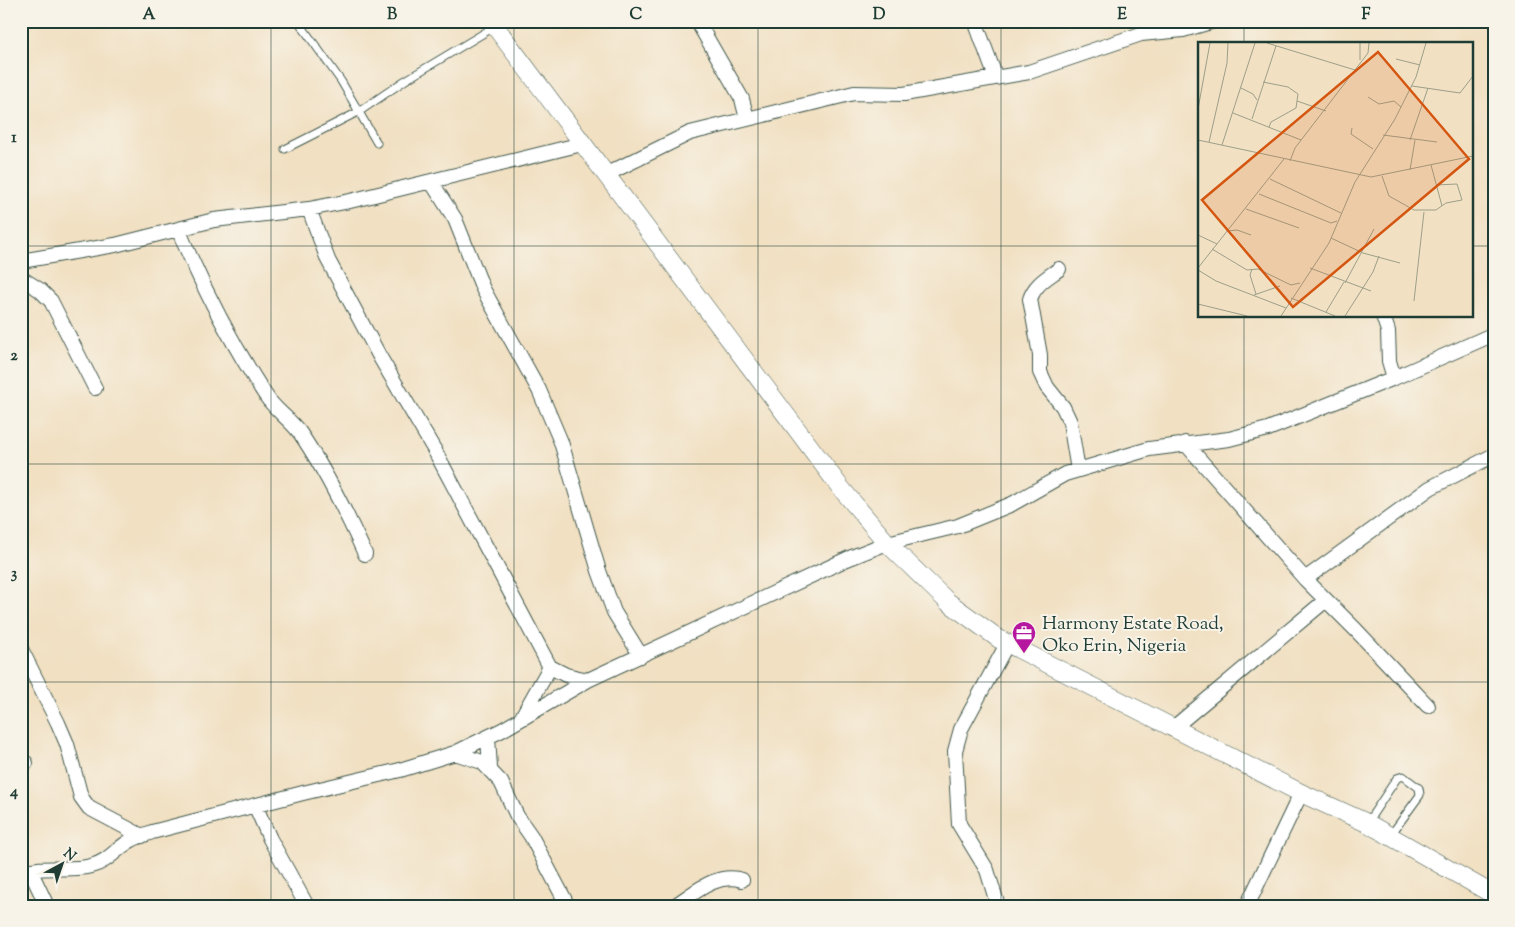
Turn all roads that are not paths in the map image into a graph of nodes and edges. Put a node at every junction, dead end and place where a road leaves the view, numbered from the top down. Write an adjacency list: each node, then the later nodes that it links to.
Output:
1 (298, 21): 7 (lane)
2 (697, 21): 8 (street)
3 (976, 21): 6 (street)
4 (1214, 21): 6 (street)
5 (493, 24): 7 (lane); 10 (street)
6 (996, 78): 8 (street)
7 (360, 111): 9 (lane); 11 (lane)
8 (747, 119): 12 (street)
9 (377, 143)
10 (582, 144): 12 (street); 13 (street)
11 (285, 149)
12 (606, 175): 26 (street)
13 (432, 183): 14 (street); 32 (street)
14 (309, 209): 15 (street); 33 (street)
15 (180, 231): 16 (street); 27 (street)
16 (21, 261)
17 (1059, 269): 25 (street)
18 (21, 278): 22 (street)
19 (1384, 318): 21 (street)
20 (1494, 334): 21 (street)
21 (1394, 378): 23 (street)
22 (94, 388)
23 (1185, 443): 25 (street); 28 (street)
24 (1494, 455): 28 (street)
25 (1078, 470): 26 (street)
26 (887, 543): 30 (street); 32 (street)
27 (364, 554)
28 (1305, 579): 29 (street)
29 (1326, 600): 35 (street); 37 (street)
30 (1008, 644): 37 (street); 53 (street)
31 (21, 649): 44 (street)
32 (641, 656): 34 (street)
33 (550, 668): 34 (street); 36 (street)
34 (588, 680): 36 (street)
35 (1428, 706)
36 (522, 717): 38 (street)
37 (1172, 728): 41 (street)
38 (488, 737): 39 (street); 40 (street)
39 (455, 753): 40 (street); 42 (street)
40 (490, 768): 51 (street)
41 (1301, 793): 43 (street); 54 (street)
42 (255, 805): 44 (street); 50 (street)
43 (1367, 823): 45 (street); 45 (lane)
44 (142, 836): 46 (street)
45 (1390, 836): 48 (street)
46 (26, 871): 49 (street)
47 (742, 880): 52 (street)
48 (1494, 895)
49 (47, 906)
50 (306, 906)
51 (568, 906)
52 (674, 906)
53 (998, 906)
54 (1247, 906)

